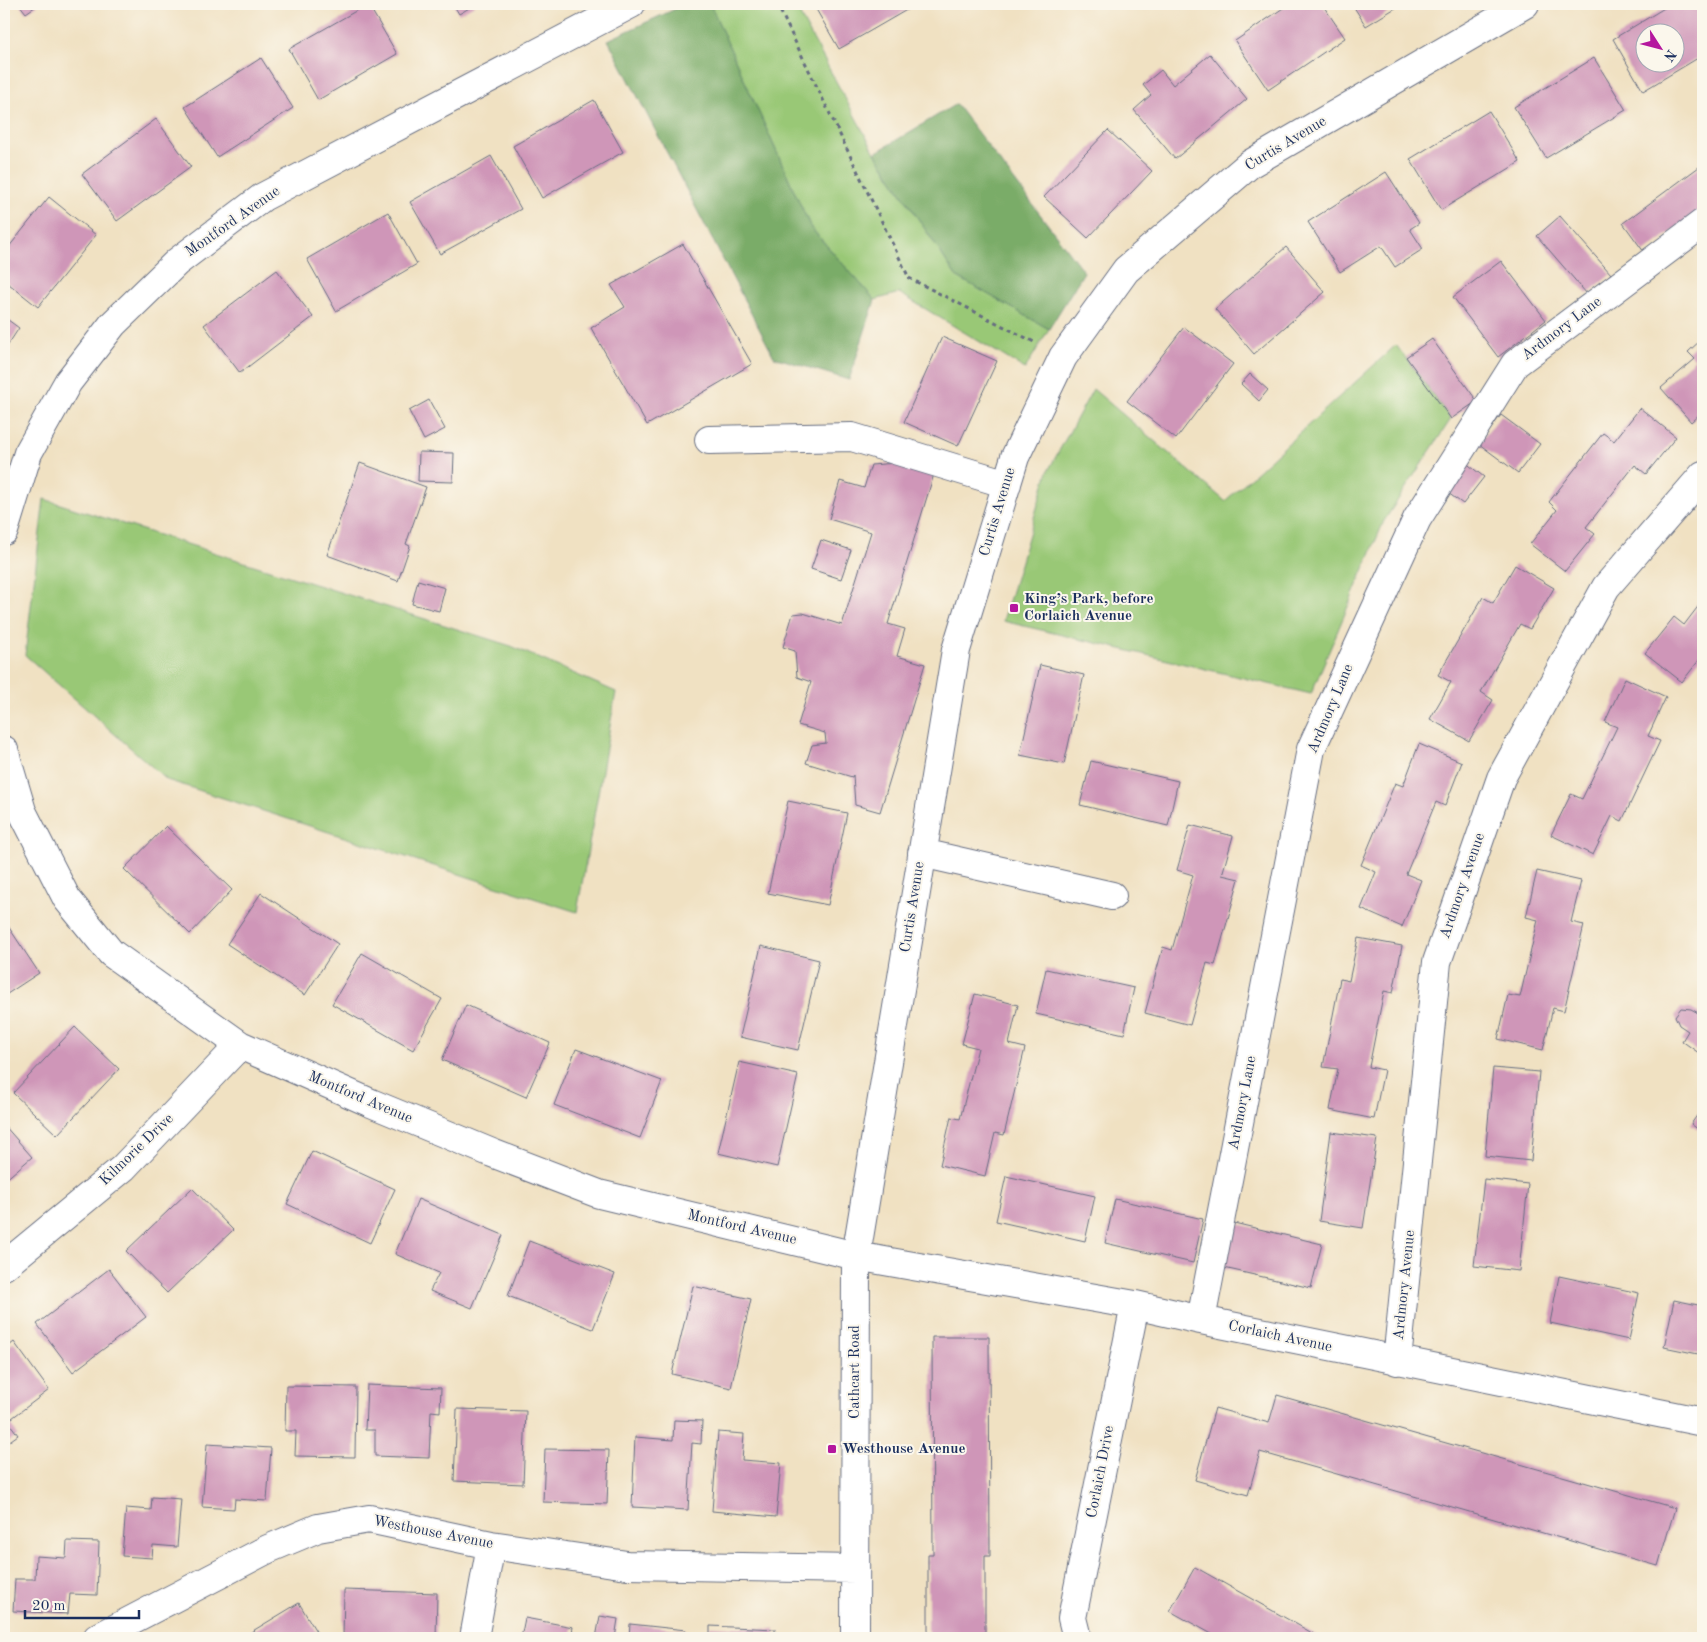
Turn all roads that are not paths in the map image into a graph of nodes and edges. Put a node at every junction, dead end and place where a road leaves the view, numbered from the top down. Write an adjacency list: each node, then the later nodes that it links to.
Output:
1 (631, 4): 7 (street, Montford Avenue)
2 (1525, 4): 6 (street, Curtis Avenue)
3 (1703, 223): 15 (street, Ardmory Lane)
4 (709, 440): 6 (street)
5 (1703, 474): 16 (street, Ardmory Avenue)
6 (1007, 484): 9 (street, Curtis Avenue)
7 (4, 531)
8 (4, 750): 11 (street, Montford Avenue)
9 (922, 853): 10 (street); 12 (street, Curtis Avenue)
10 (1112, 896)
11 (240, 1045): 12 (street, Montford Avenue); 13 (street, Kilmorie Drive)
12 (856, 1256): 14 (street, Corlaich Avenue); 19 (street, Cathcart Road)
13 (4, 1266)
14 (1135, 1304): 15 (street, Corlaich Avenue); 23 (street, Corlaich Drive)
15 (1201, 1320): 16 (street, Corlaich Avenue)
16 (1397, 1361): 17 (street, Corlaich Avenue)
17 (1703, 1422)
18 (492, 1545): 19 (street, Westhouse Avenue); 20 (street, Westhouse Avenue); 21 (street)
19 (855, 1569): 22 (street, Cathcart Road)
20 (98, 1638)
21 (474, 1638)
22 (855, 1638)
23 (1077, 1638)

